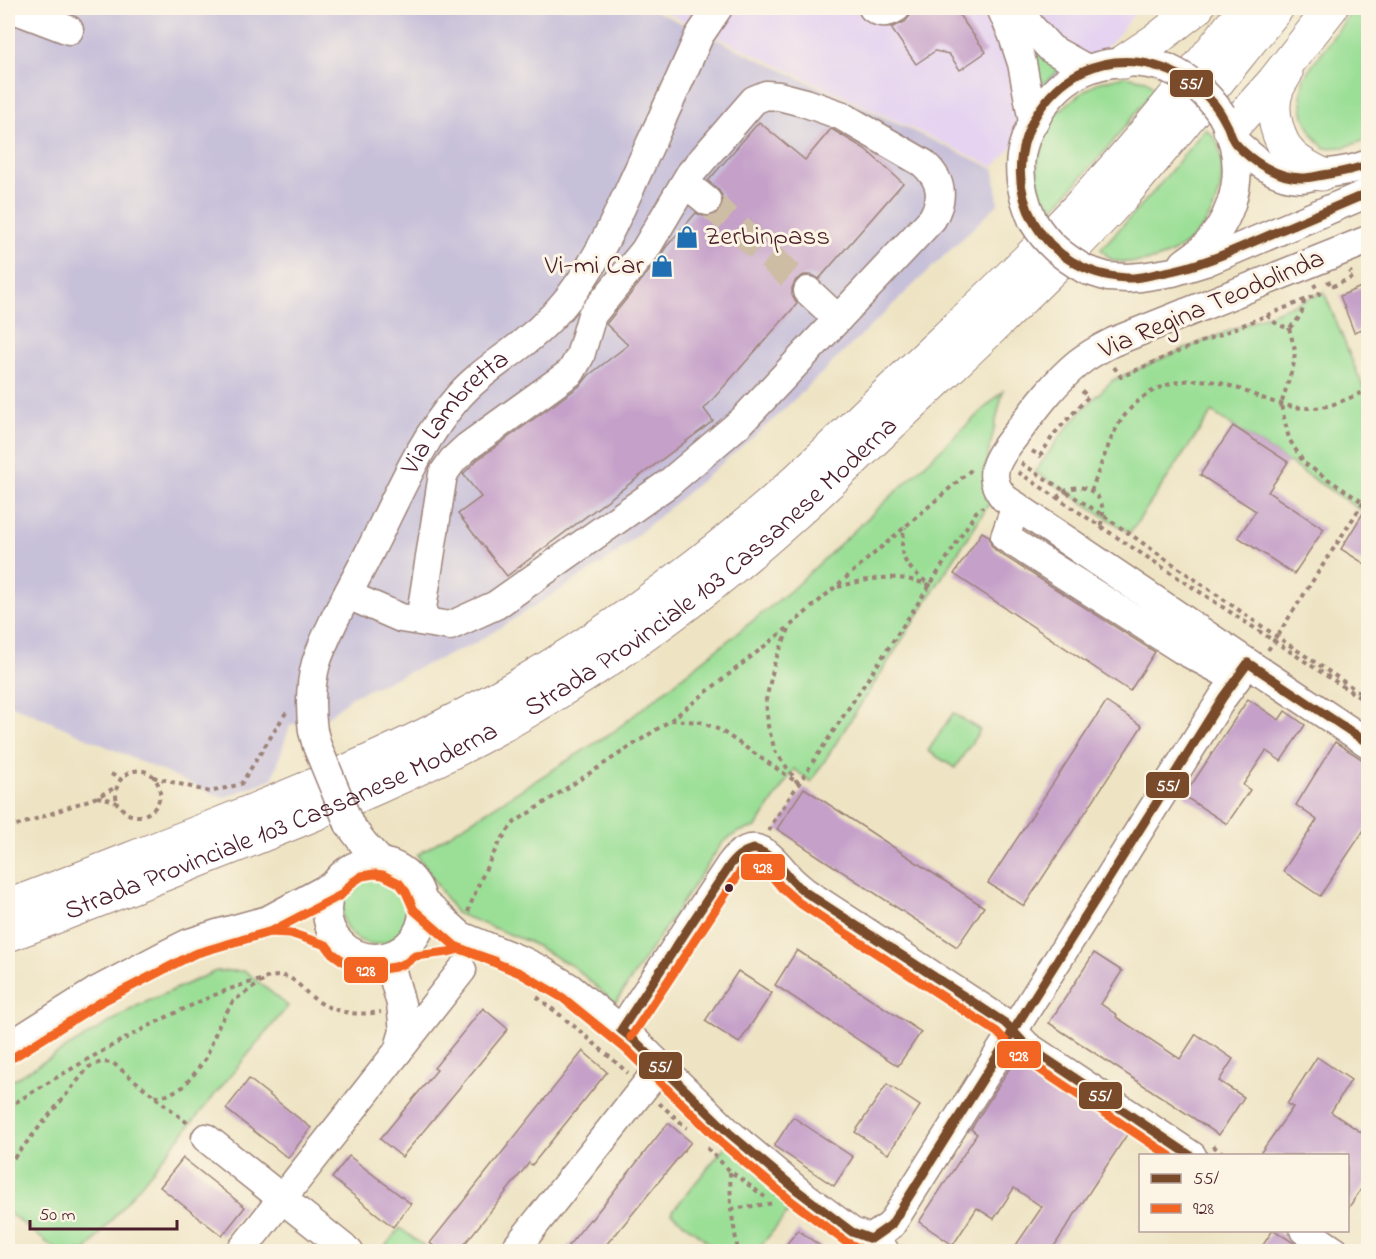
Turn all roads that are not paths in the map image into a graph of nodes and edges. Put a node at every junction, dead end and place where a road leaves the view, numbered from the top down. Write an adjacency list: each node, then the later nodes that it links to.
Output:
1 (11, 8): 12 (street)
2 (705, 8): 13 (street, Via Lambretta)
3 (718, 8): 13 (street, Via Lambretta)
4 (873, 8): 5 (street)
5 (896, 8)
6 (979, 8): 11 (street)
7 (1197, 8): 15 (highway)
8 (1245, 8): 36 (highway, Strada Provinciale 103 Cassanese Moderna)
9 (1277, 8): 39 (highway, Strada Provinciale 103 Cassanese Moderna)
10 (1331, 8): 14 (highway)
11 (1011, 16): 16 (street); 17 (street)
12 (69, 30)
13 (699, 36): 28 (street, Via Lambretta)
14 (1300, 48): 18 (highway); 20 (highway)
15 (1123, 62): 16 (street); 18 (street, bridge)
16 (1087, 69): 17 (street)
17 (1033, 122): 25 (street, bridge)
18 (1228, 128): 20 (street); 25 (street)
19 (1368, 164): 20 (street)
20 (1321, 174)
21 (685, 183): 23 (street); 27 (street); 29 (street)
22 (1368, 193): 25 (street)
23 (707, 201)
24 (1368, 240): 30 (street, Via Regina Teodolinda)
25 (1173, 272)
26 (808, 291): 27 (street)
27 (838, 319): 29 (street)
28 (354, 597): 29 (street); 32 (street, Via Lambretta, bridge)
29 (420, 621)
30 (1242, 667): 31 (street); 46 (street)
31 (1368, 742)
32 (349, 824): 33 (street, Via Lambretta); 34 (street, Via Lambretta)
33 (382, 863): 34 (street); 35 (street)
34 (340, 879): 37 (street); 40 (street)
35 (423, 902): 38 (street); 41 (street)
36 (8, 906)
37 (268, 920): 40 (street); 43 (street)
38 (463, 927): 41 (street); 44 (street)
39 (8, 935)
40 (334, 935): 41 (street)
41 (399, 951): 48 (street)
42 (462, 970): 48 (street)
43 (95, 992): 45 (street); 47 (street)
44 (621, 1030): 46 (street); 49 (street)
45 (8, 1031)
46 (1013, 1032): 51 (street); 54 (street)
47 (8, 1047)
48 (397, 1053): 52 (street)
49 (661, 1066): 54 (street); 57 (street)
50 (206, 1138): 52 (street)
51 (1190, 1154)
52 (282, 1198): 55 (street); 56 (street)
53 (1307, 1232): 58 (street)
54 (878, 1245)
55 (240, 1251)
56 (349, 1251)
57 (513, 1251)
58 (1336, 1251)

